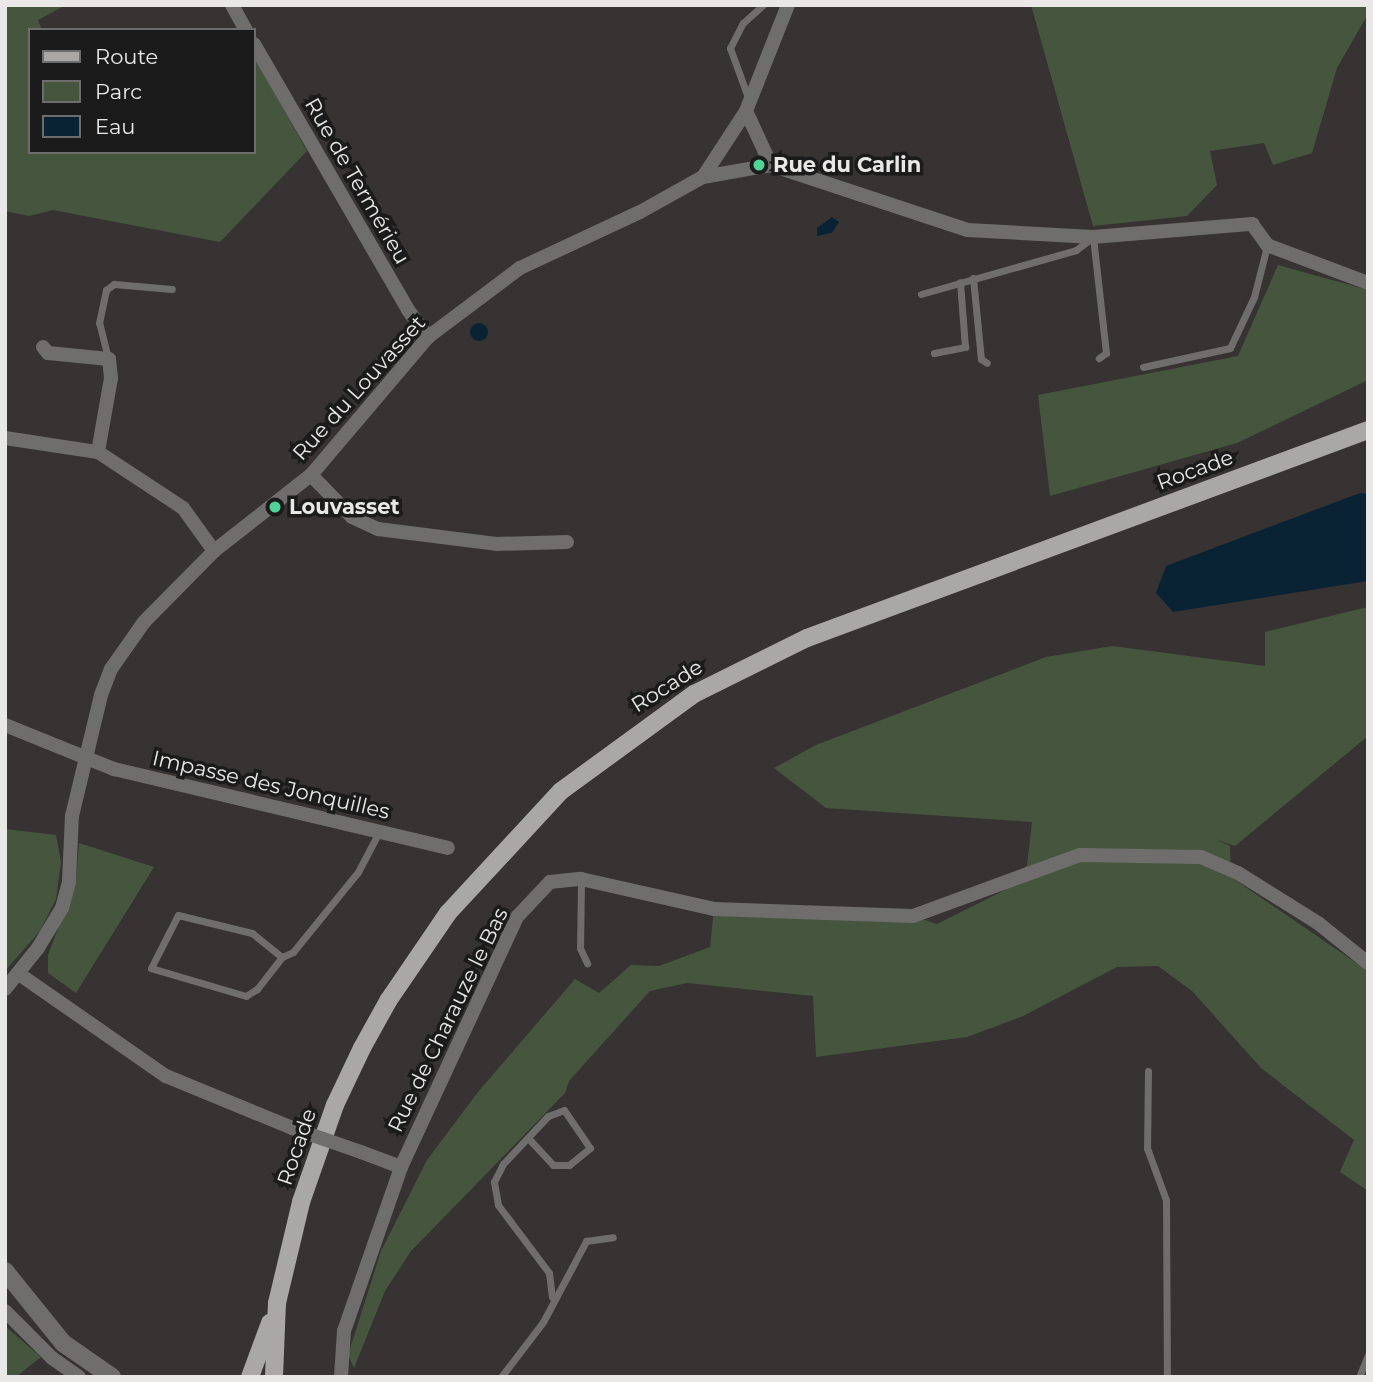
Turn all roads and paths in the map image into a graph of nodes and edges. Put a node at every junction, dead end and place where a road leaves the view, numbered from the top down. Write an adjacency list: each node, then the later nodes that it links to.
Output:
1 (232, 5): 4 (street)
2 (763, 5): 6 (lane)
3 (788, 5): 6 (street, Rue du Louvasset)
4 (245, 28)
5 (256, 47): 16 (street, Rue de Termérieu)
6 (748, 106): 7 (street); 8 (street, Rue du Louvasset)
7 (771, 164): 8 (street); 9 (street)
8 (703, 177): 16 (street, Rue du Louvasset)
9 (1093, 237): 10 (street); 11 (lane); 19 (lane)
10 (1268, 245): 13 (street); 22 (lane)
11 (973, 278): 12 (lane); 21 (lane)
12 (960, 282): 15 (lane); 18 (lane)
13 (1368, 283)
14 (172, 289): 20 (lane)
15 (921, 294)
16 (429, 337): 26 (street, Rue du Louvasset)
17 (43, 346): 20 (street)
18 (934, 353)
19 (1099, 358)
20 (108, 359): 25 (street)
21 (987, 363)
22 (1143, 367)
23 (1368, 430): 45 (main road, Rocade)
24 (5, 438): 25 (street)
25 (98, 452): 28 (street)
26 (311, 475): 27 (street); 28 (street, Rue du Louvasset)
27 (567, 542)
28 (214, 551): 30 (street, Rue du Louvasset)
29 (5, 725): 30 (street, Impasse des Jonquilles)
30 (86, 759): 31 (street, Impasse des Jonquilles); 37 (street, Rue du Louvasset)
31 (379, 832): 32 (street, Impasse des Jonquilles); 34 (lane)
32 (448, 848)
33 (581, 879): 35 (lane); 36 (street, Rue de Charauze le Bas); 41 (street, Rue de Charauze le Bas)
34 (282, 957): 34 (lane)
35 (587, 963)
36 (1368, 963)
37 (19, 974): 38 (street, Rue du Louvasset); 41 (street, bridge)
38 (5, 989)
39 (1148, 1071): 54 (lane)
40 (528, 1138): 40 (lane); 44 (lane)
41 (401, 1167): 52 (street, Rue de Charauze le Bas)
42 (613, 1237): 44 (lane)
43 (5, 1271): 49 (street)
44 (552, 1297): 53 (lane)
45 (277, 1303): 50 (main road, Rocade); 51 (main road, Rocade)
46 (5, 1311): 48 (street)
47 (1368, 1355): 55 (lane)
48 (79, 1377)
49 (112, 1377)
50 (250, 1377)
51 (274, 1377)
52 (341, 1377)
53 (501, 1377)
54 (1167, 1377)
55 (1359, 1377)

